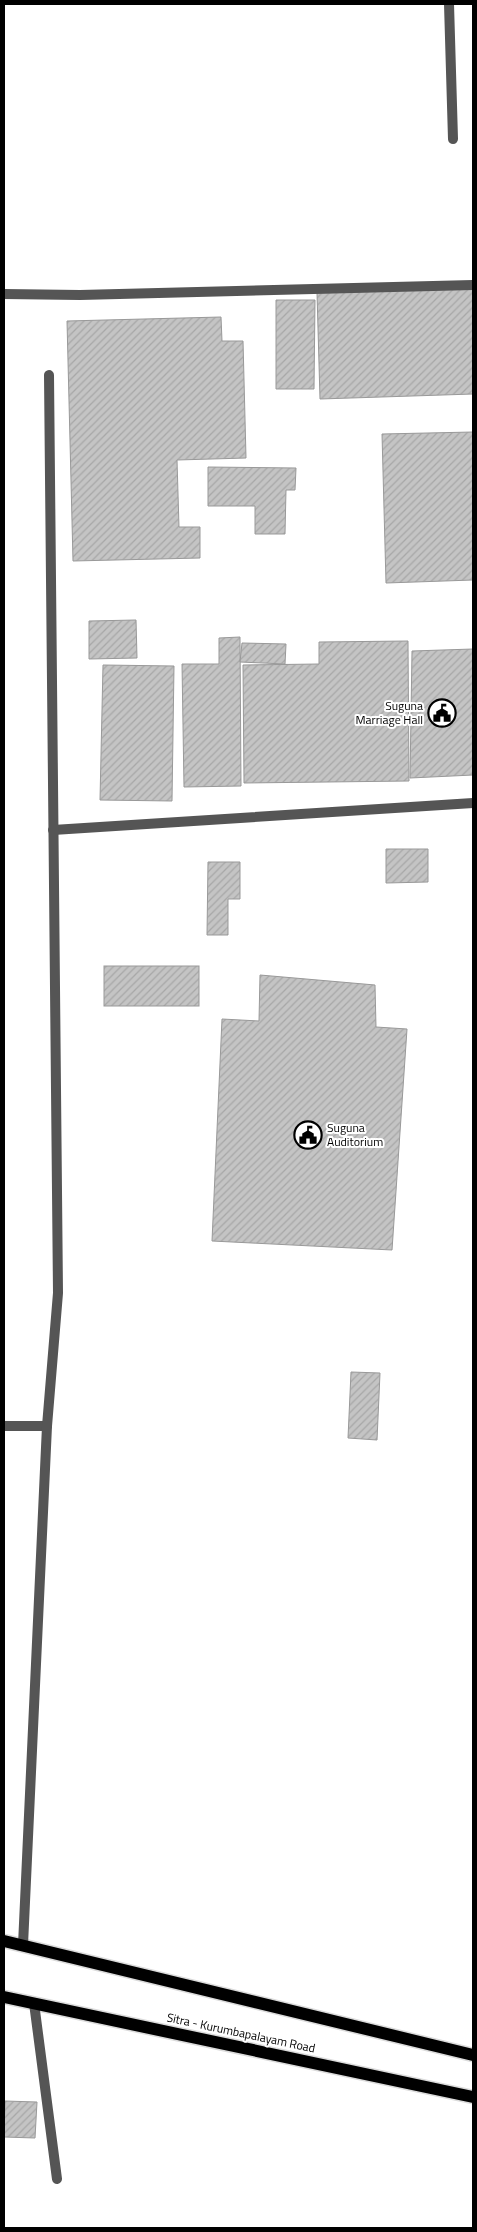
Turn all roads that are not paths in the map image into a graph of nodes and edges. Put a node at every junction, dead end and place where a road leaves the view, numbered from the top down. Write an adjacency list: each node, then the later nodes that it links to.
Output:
1 (449, 4): 2 (street)
2 (454, 139)
3 (473, 285): 4 (street)
4 (4, 294)
5 (49, 375): 7 (street)
6 (473, 804): 7 (street)
7 (53, 830): 9 (street)
8 (4, 1426): 9 (street)
9 (47, 1426): 11 (street)
10 (4, 1941): 11 (main road)
11 (23, 1945): 14 (main road)
12 (4, 1997): 13 (main road, Sitra - Kurumbapalayam Road)
13 (34, 2003): 15 (main road, Sitra - Kurumbapalayam Road); 16 (street)
14 (473, 2055)
15 (473, 2097)
16 (57, 2179)

